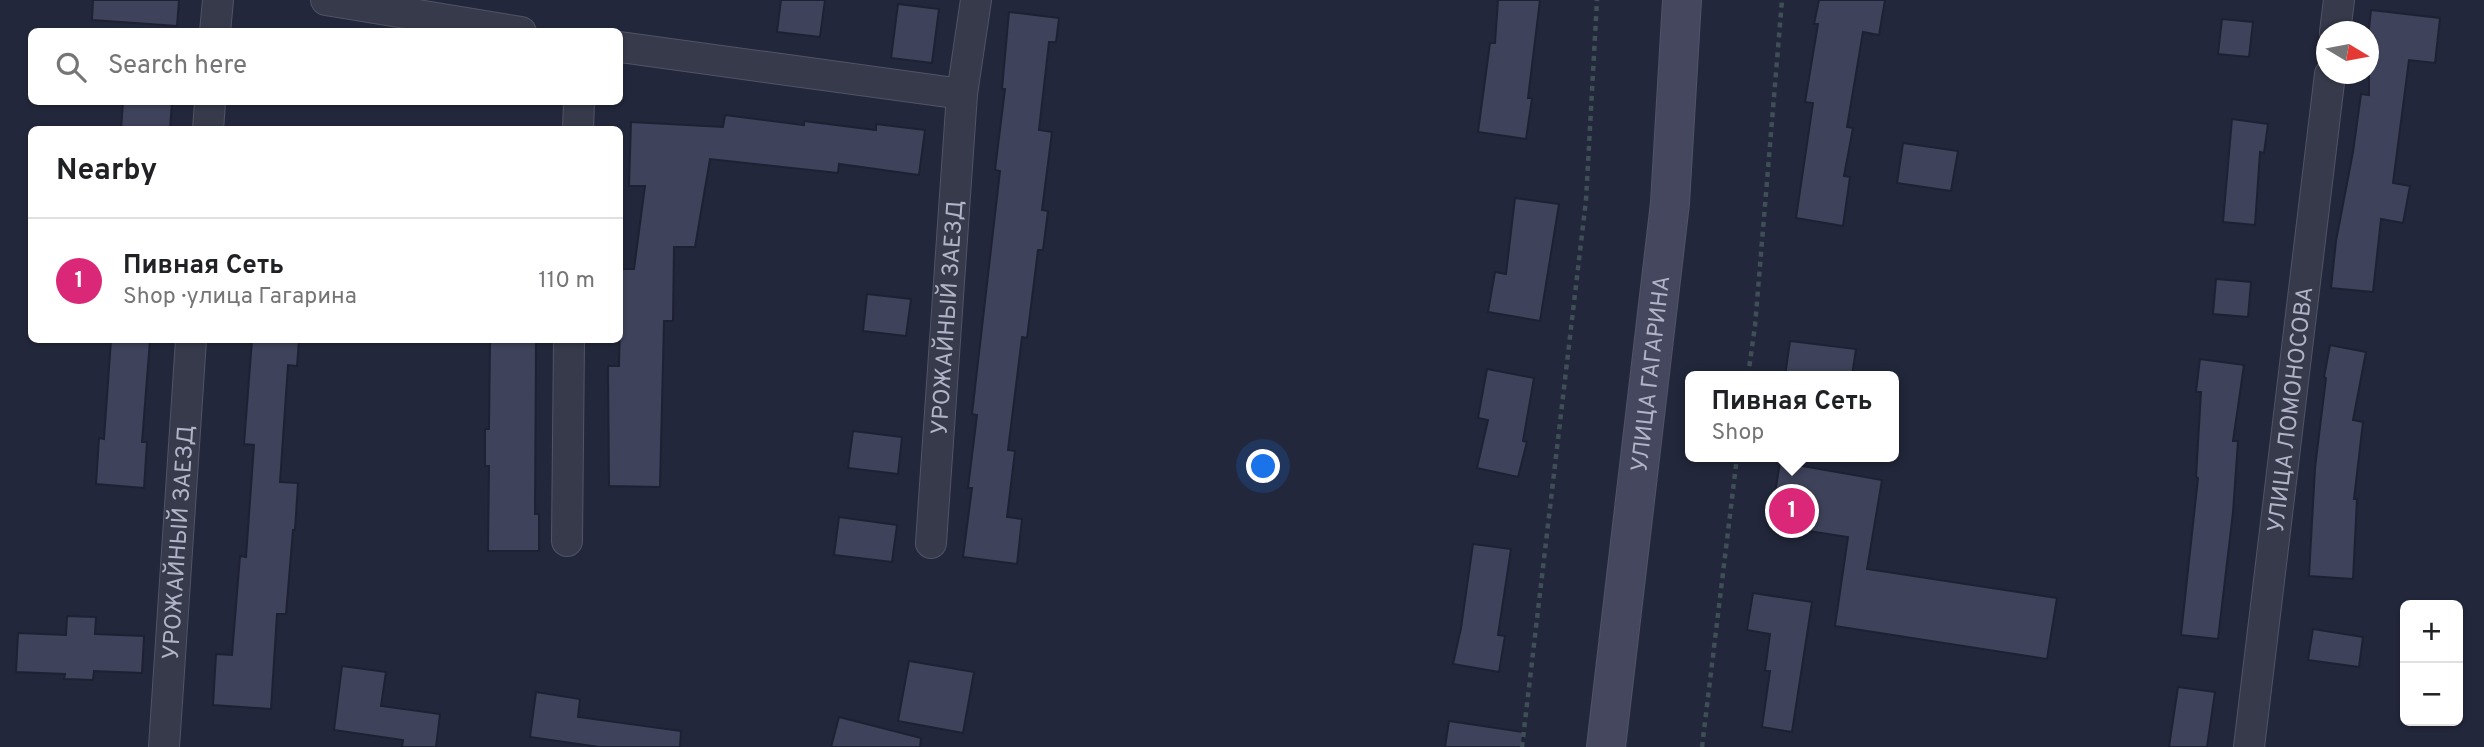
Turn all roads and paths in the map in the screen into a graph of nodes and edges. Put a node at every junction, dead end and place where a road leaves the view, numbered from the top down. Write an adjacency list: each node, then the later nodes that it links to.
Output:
1 (218, 0): 9 (street)
2 (326, 0): 10 (street)
3 (976, 0): 13 (street, УРОЖАЙНЫЙ ЗАЕЗД)
4 (1597, 0): 25 (path)
5 (1682, 0): 26 (main road, УЛИЦА ГАГАРИНА)
6 (1782, 0): 20 (path)
7 (2339, 0): 8 (street)
8 (2336, 21)
9 (215, 28)
10 (497, 28)
11 (623, 47): 13 (street)
12 (2329, 84): 28 (street, УЛИЦА ЛОМОНОСОВА)
13 (962, 94): 23 (street, УРОЖАЙНЫЙ ЗАЕЗД)
14 (210, 105): 16 (street)
15 (579, 105): 17 (street)
16 (208, 126)
17 (578, 126)
18 (191, 343): 24 (street, УРОЖАЙНЫЙ ЗАЕЗД)
19 (569, 343): 22 (street)
20 (1749, 371)
21 (1736, 462): 27 (path)
22 (567, 541)
23 (931, 543)
24 (164, 747)
25 (1522, 747)
26 (1606, 747)
27 (1702, 747)
28 (2249, 747)

